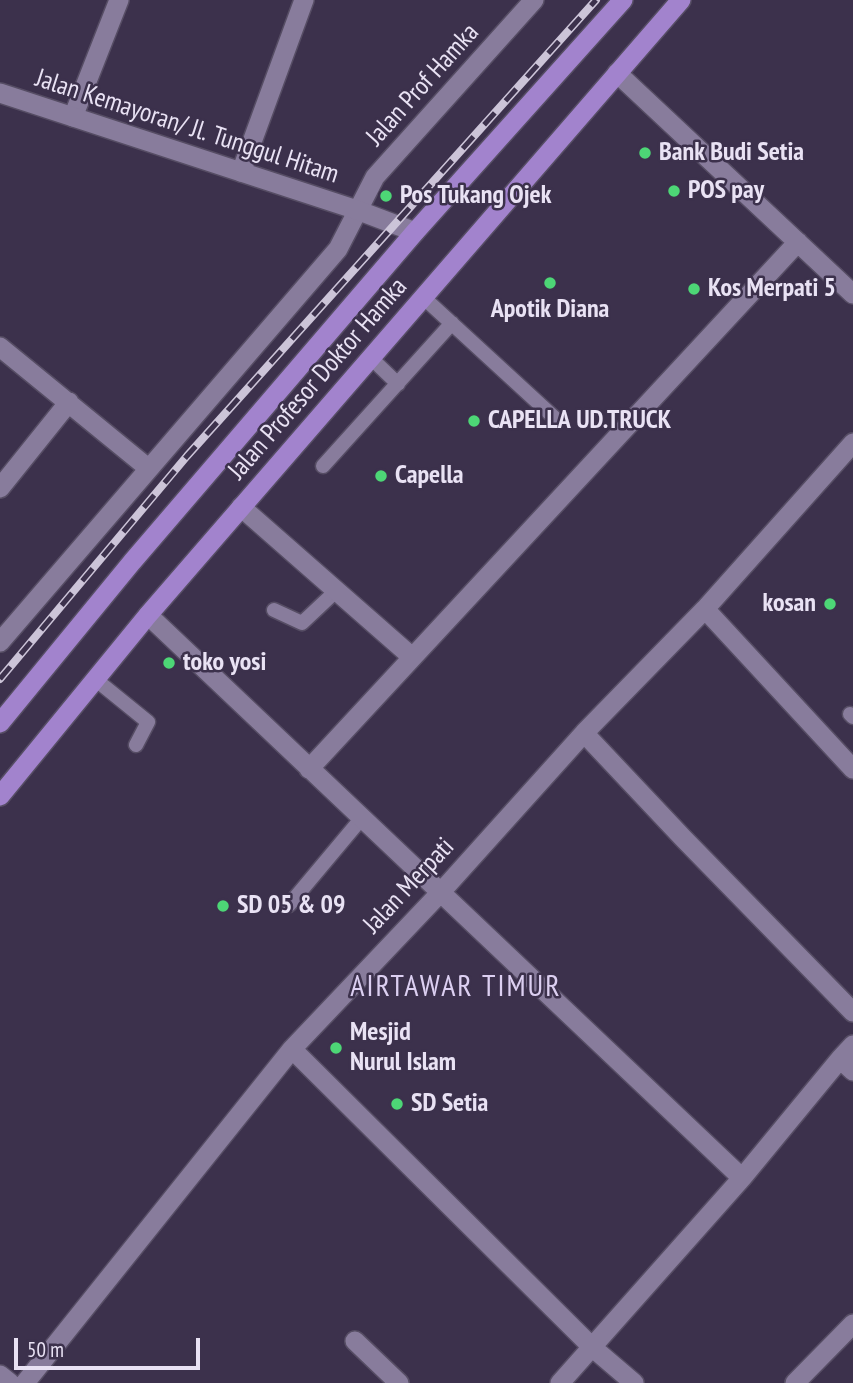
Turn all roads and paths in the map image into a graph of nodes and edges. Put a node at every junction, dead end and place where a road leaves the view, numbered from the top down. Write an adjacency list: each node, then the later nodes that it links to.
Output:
1 (119, 0): 8 (street)
2 (304, 0): 9 (street)
3 (534, 0): 10 (street, Jalan Prof Hamka)
4 (623, 0): 11 (highway, Jalan Profesor Doktor Hamka)
5 (681, 0): 6 (highway, Jalan Profesor Doktor Hamka)
6 (617, 74): 12 (street); 14 (highway, Jalan Profesor Doktor Hamka)
7 (0, 93): 8 (street, Jalan Kemayoran/ Jl. Tunggul Hitam)
8 (73, 117): 9 (street, Jalan Kemayoran/ Jl. Tunggul Hitam)
9 (241, 172): 10 (street, Jalan Kemayoran/ Jl. Tunggul Hitam)
10 (357, 210): 11 (street, Jalan Kemayoran/ Jl. Tunggul Hitam); 23 (street, Jalan Prof Hamka)
11 (415, 232): 33 (highway, Jalan Profesor Doktor Hamka)
12 (798, 242): 13 (street); 31 (street)
13 (853, 294)
14 (424, 297): 15 (lane); 17 (highway, Jalan Profesor Doktor Hamka)
15 (452, 323): 18 (lane); 20 (lane)
16 (0, 348): 19 (street)
17 (371, 358): 18 (lane); 25 (highway, Jalan Profesor Doktor Hamka)
18 (398, 384): 22 (lane)
19 (69, 402): 23 (street); 24 (street)
20 (558, 421)
21 (853, 443): 27 (street, Jalan Merpati)
22 (323, 466)
23 (148, 468): 30 (street, Jalan Prof Hamka)
24 (0, 488)
25 (241, 507): 26 (street); 29 (highway, Jalan Profesor Doktor Hamka)
26 (336, 591): 28 (lane); 31 (street)
27 (705, 609): 34 (street, Jalan Merpati); 36 (street)
28 (274, 610)
29 (148, 615): 32 (highway, Jalan Profesor Doktor Hamka); 37 (street)
30 (0, 642)
31 (412, 657): 37 (street)
32 (95, 679): 35 (lane); 38 (highway, Jalan Profesor Doktor Hamka)
33 (0, 723)
34 (584, 733): 40 (street, Jalan Merpati); 42 (street)
35 (136, 745)
36 (853, 768)
37 (309, 769): 39 (street)
38 (0, 796)
39 (361, 819): 40 (street); 41 (lane)
40 (441, 892): 43 (street, Jalan Merpati); 45 (street)
41 (289, 905)
42 (853, 1012)
43 (292, 1049): 48 (street); 51 (street, Jalan Merpati)
44 (849, 1058): 45 (street)
45 (742, 1178): 48 (street)
46 (853, 1324): 55 (street)
47 (355, 1341): 52 (street)
48 (593, 1348): 53 (street); 54 (street)
49 (0, 1375): 50 (street)
50 (10, 1383)
51 (25, 1383)
52 (399, 1383)
53 (561, 1383)
54 (634, 1383)
55 (796, 1383)

